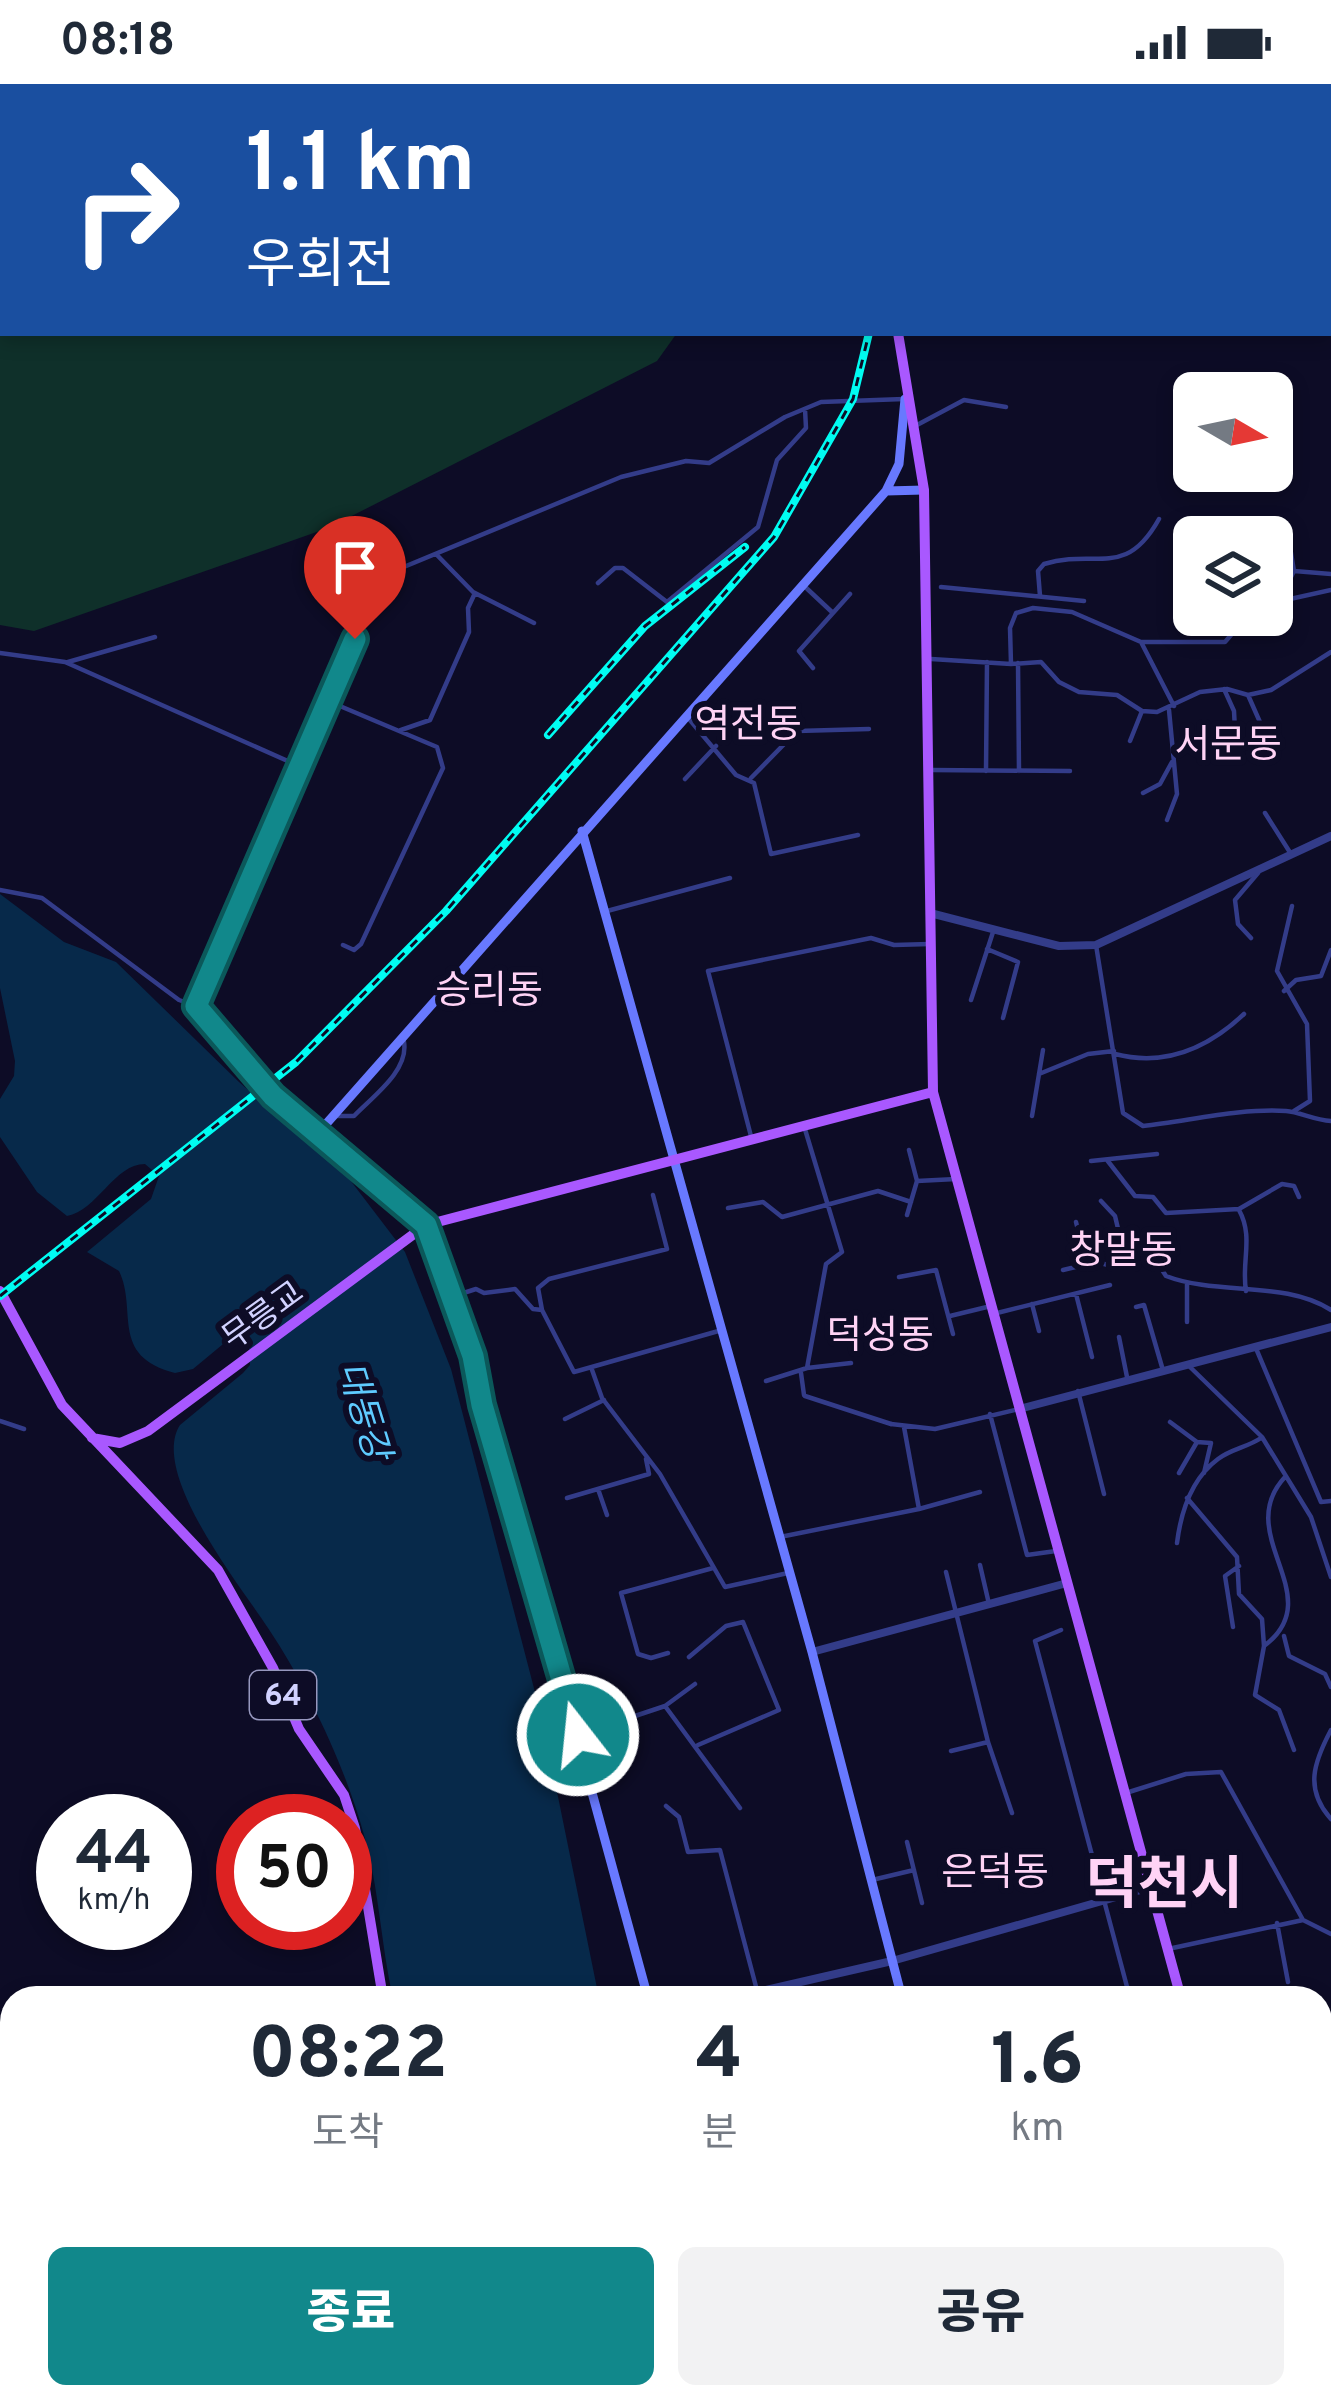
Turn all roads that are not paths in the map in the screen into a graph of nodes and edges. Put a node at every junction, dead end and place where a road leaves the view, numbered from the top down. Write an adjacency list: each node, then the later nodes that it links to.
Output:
1 (898, 336): 2 (main road)
2 (905, 399): 4 (street); 5 (main road); 6 (main road)
3 (1006, 407): 5 (street)
4 (807, 408): 9 (street); 13 (street)
5 (912, 428): 7 (main road)
6 (886, 490): 7 (main road); 14 (main road)
7 (924, 490): 29 (main road)
8 (1160, 519): 19 (street)
9 (436, 554): 17 (street); 36 (street)
10 (1293, 565): 11 (street)
11 (1294, 571): 12 (street)
12 (1331, 574)
13 (598, 583)
14 (802, 584): 22 (street); 39 (main road)
15 (940, 587): 19 (street)
16 (1331, 590): 20 (street)
17 (475, 592): 23 (street); 41 (street)
18 (850, 594): 22 (street)
19 (1040, 596): 21 (street)
20 (1293, 598)
21 (1084, 601)
22 (833, 613): 33 (street)
23 (534, 623)
24 (1230, 636): 26 (street)
25 (155, 637): 30 (street)
26 (1141, 642): 32 (street); 37 (street)
27 (1331, 652): 35 (street)
28 (0, 653): 30 (street)
29 (931, 659): 31 (street); 48 (main road)
30 (65, 662): 47 (street)
31 (987, 662): 32 (street); 49 (street)
32 (1014, 664): 38 (street); 50 (street)
33 (813, 668)
34 (1223, 689): 35 (street); 37 (street); 45 (street)
35 (1248, 695): 44 (street)
36 (328, 701): 41 (street); 47 (street)
37 (1172, 708): 38 (street); 46 (street)
38 (1142, 711): 42 (street)
39 (685, 715): 43 (street); 57 (main road)
40 (869, 729): 53 (street)
41 (400, 730): 70 (street)
42 (1130, 741)
43 (716, 746): 52 (street); 53 (street)
44 (1271, 747)
45 (1236, 750)
46 (1172, 762): 54 (street); 56 (street)
47 (299, 766): 78 (street)
48 (931, 770): 49 (street); 66 (main road)
49 (986, 771): 50 (street)
50 (1019, 771): 51 (street)
51 (1070, 771)
52 (686, 779)
53 (749, 779): 58 (street)
54 (1143, 793)
55 (1265, 813): 60 (street)
56 (1167, 820)
57 (582, 831): 65 (main road); 81 (main road)
58 (858, 835)
59 (1331, 836): 60 (street)
60 (1292, 856): 61 (street)
61 (1258, 873): 68 (street); 71 (street)
62 (730, 878): 65 (street)
63 (0, 890): 78 (street)
64 (1292, 906): 76 (street)
65 (607, 911): 95 (main road)
66 (930, 913): 67 (street); 69 (main road)
67 (994, 929): 71 (street); 72 (street)
68 (1251, 938)
69 (931, 944): 85 (main road); 92 (street)
70 (343, 945)
71 (1096, 945): 83 (street)
72 (987, 950): 77 (street); 80 (street)
73 (1331, 950): 74 (street)
74 (1321, 976): 75 (street); 76 (street)
75 (1331, 978)
76 (1284, 991): 86 (street)
77 (971, 1000)
78 (196, 1006): 91 (street)
79 (1244, 1014): 83 (street)
80 (1003, 1018)
81 (403, 1036): 87 (main road); 87 (street)
82 (1043, 1050): 84 (street)
83 (1114, 1053): 84 (street); 86 (street)
84 (1039, 1074): 88 (street)
85 (933, 1092): 90 (main road); 98 (main road)
86 (1294, 1111): 89 (street)
87 (333, 1115): 91 (main road)
88 (1032, 1116)
89 (1331, 1121)
90 (804, 1126): 92 (main road); 104 (street)
91 (319, 1132): 109 (main road)
92 (752, 1140): 95 (main road)
93 (909, 1150): 99 (street)
94 (1157, 1154): 96 (street)
95 (675, 1160): 109 (main road); 129 (main road)
96 (1107, 1160): 97 (street); 106 (street)
97 (1091, 1161)
98 (956, 1179): 99 (street); 124 (main road)
99 (917, 1181): 102 (street)
100 (652, 1195): 123 (street)
101 (1299, 1197): 106 (street)
102 (911, 1202): 104 (street); 107 (street)
103 (1101, 1202): 114 (street)
104 (829, 1205): 105 (street); 139 (street)
105 (728, 1208)
106 (1238, 1208): 117 (street)
107 (907, 1215)
108 (1076, 1222): 110 (street)
109 (426, 1225): 119 (main road); 152 (main road, 무릉교)
110 (1086, 1264): 111 (street); 112 (street)
111 (1108, 1265)
112 (1063, 1270)
113 (899, 1276): 126 (street)
114 (1186, 1284): 117 (street); 127 (street)
115 (1110, 1285): 118 (street)
116 (0, 1291): 121 (main road, 64)
117 (1246, 1291): 125 (street)
118 (1076, 1294): 120 (street); 134 (street)
119 (451, 1297): 123 (street); 191 (main road)
120 (1032, 1304): 124 (street); 130 (street)
121 (4, 1307): 152 (main road, 64)
122 (1136, 1307): 138 (street)
123 (542, 1310): 137 (street)
124 (992, 1310): 126 (street); 144 (main road)
125 (1331, 1310)
126 (948, 1316): 131 (street)
127 (1187, 1322)
128 (1331, 1327): 133 (street)
129 (722, 1330): 137 (street); 166 (main road)
130 (1039, 1331)
131 (953, 1334)
132 (1118, 1337): 140 (street)
133 (1255, 1346): 135 (street); 163 (street)
134 (1091, 1357)
135 (1187, 1362): 138 (street); 151 (street)
136 (851, 1363): 139 (street)
137 (591, 1367): 143 (street)
138 (1162, 1367): 140 (street)
139 (804, 1370): 141 (street); 149 (street)
140 (1127, 1377): 142 (street)
141 (766, 1381)
142 (1078, 1391): 144 (street); 160 (street)
143 (604, 1400): 146 (street); 154 (street)
144 (1019, 1409): 145 (street); 168 (main road)
145 (990, 1414): 149 (street); 168 (street)
146 (566, 1419)
147 (0, 1421): 150 (street)
148 (1170, 1422): 153 (street)
149 (904, 1427): 164 (street)
150 (25, 1429)
151 (1262, 1437): 156 (street); 157 (street)
152 (92, 1438): 213 (main road, 64)
153 (1197, 1442): 155 (street); 156 (street)
154 (644, 1453): 158 (street); 172 (street)
155 (1179, 1473)
156 (1204, 1473): 162 (street)
157 (1285, 1477): 169 (street); 175 (street)
158 (598, 1489): 161 (street); 165 (street)
159 (980, 1492): 164 (street)
160 (1104, 1494)
161 (567, 1498)
162 (1187, 1498): 167 (street); 171 (street)
163 (1331, 1501)
164 (920, 1508): 166 (street)
165 (608, 1515)
166 (780, 1537): 174 (main road)
167 (1177, 1543)
168 (1058, 1551): 176 (main road)
169 (1288, 1556)
170 (980, 1565): 177 (street)
171 (1239, 1566): 180 (street); 183 (street)
172 (713, 1568): 174 (street); 184 (street)
173 (946, 1572): 178 (street)
174 (790, 1573): 185 (main road)
175 (1331, 1577)
176 (1067, 1583): 177 (street); 196 (main road)
177 (989, 1604): 178 (street)
178 (954, 1614): 185 (street); 192 (street)
179 (1296, 1617): 182 (street)
180 (1233, 1627)
181 (1061, 1630): 205 (street)
182 (1284, 1636): 183 (street); 188 (street)
183 (1264, 1646): 194 (street)
184 (668, 1652)
185 (812, 1652): 203 (main road)
186 (689, 1657): 193 (street)
187 (695, 1684): 189 (street)
188 (1331, 1688)
189 (664, 1706): 191 (street); 193 (street)
190 (1331, 1730): 200 (street)
191 (578, 1735): 214 (main road)
192 (988, 1742): 195 (street); 199 (street)
193 (698, 1745): 198 (street)
194 (1294, 1750)
195 (951, 1751)
196 (1125, 1793): 204 (main road); 207 (street)
197 (666, 1806): 215 (street)
198 (740, 1808)
199 (1012, 1813)
200 (1331, 1819)
201 (907, 1842): 202 (street)
202 (914, 1870): 203 (street); 206 (street)
203 (871, 1880): 211 (main road)
204 (1151, 1886): 205 (street); 210 (main road)
205 (1105, 1900): 211 (street); 218 (street)
206 (922, 1903)
207 (1303, 1920): 208 (street); 209 (street)
208 (1277, 1923): 210 (street); 212 (street)
209 (1331, 1934)
210 (1168, 1949): 219 (main road)
211 (892, 1960): 216 (street); 217 (main road)
212 (1288, 1982)
213 (381, 1986)
214 (645, 1986)
215 (756, 1986)
216 (792, 1986)
217 (899, 1986)
218 (1128, 1986)
219 (1178, 1986)

